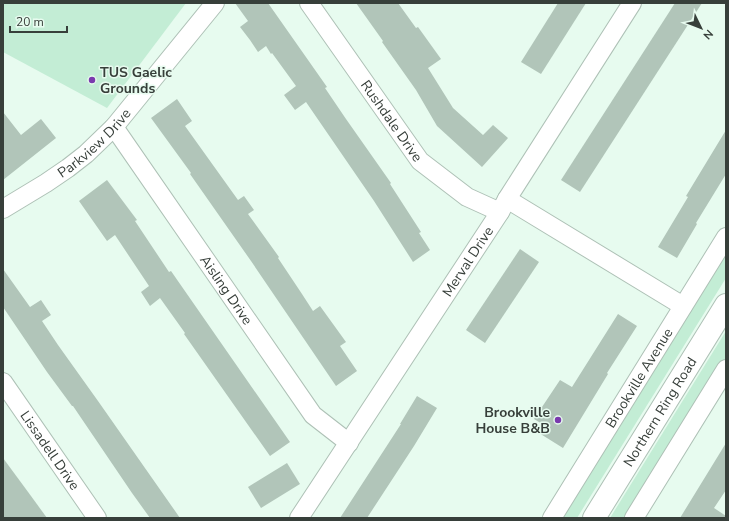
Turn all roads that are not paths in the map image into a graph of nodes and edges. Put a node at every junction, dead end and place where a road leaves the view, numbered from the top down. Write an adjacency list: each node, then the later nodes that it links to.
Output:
1 (215, 3): 4 (street, Parkview Drive)
2 (309, 3): 5 (street, Rushdale Drive)
3 (632, 3): 5 (street, Merval Drive)
4 (114, 127): 6 (street, Parkview Drive); 12 (street, Aisling Drive)
5 (503, 205): 9 (street, Rushdale Drive); 12 (street, Merval Drive)
6 (3, 209)
7 (726, 237): 9 (street, Brookville Avenue)
8 (726, 305): 16 (main road, Northern Ring Road)
9 (683, 306): 15 (street, Brookville Avenue)
10 (726, 369): 17 (street)
11 (3, 382): 13 (street, Lissadell Drive)
12 (349, 443): 14 (street, Merval Drive)
13 (97, 518)
14 (299, 518)
15 (552, 518)
16 (594, 518)
17 (634, 518)

